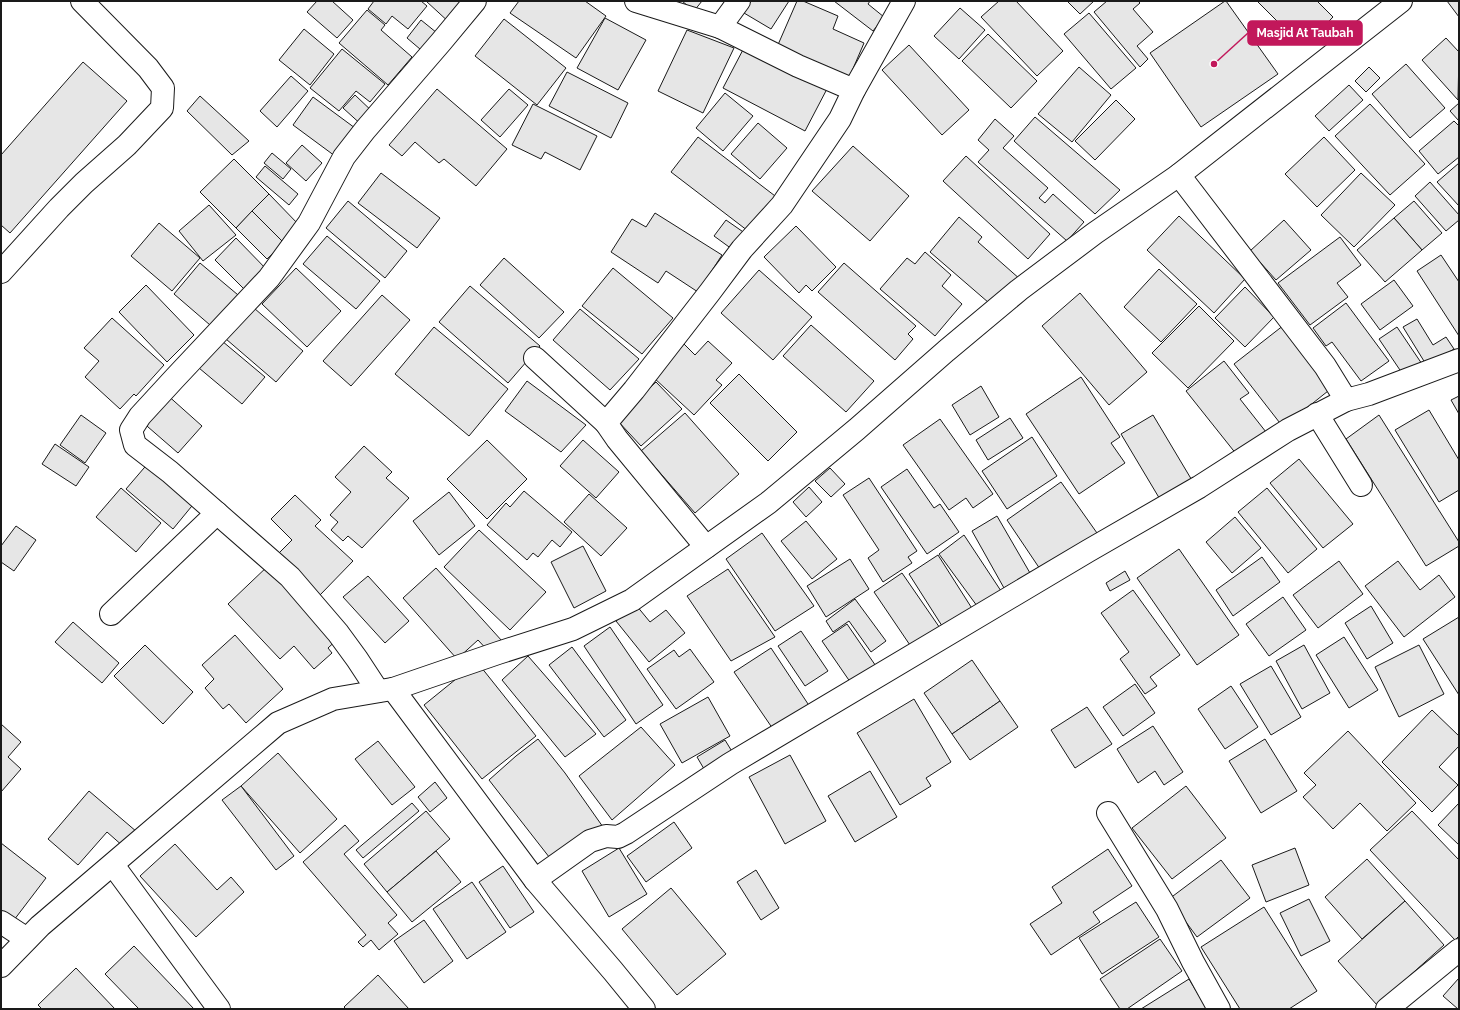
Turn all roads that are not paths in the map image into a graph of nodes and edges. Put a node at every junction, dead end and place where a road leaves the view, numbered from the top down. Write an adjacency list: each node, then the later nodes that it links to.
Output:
1 (82, 1): 10 (street)
2 (474, 1): 17 (street)
3 (636, 1): 7 (street)
4 (739, 1): 7 (street)
5 (904, 1): 8 (street)
6 (1401, 1): 9 (street)
7 (720, 27): 8 (street)
8 (854, 90): 15 (street)
9 (1179, 175): 13 (street); 18 (street)
10 (1, 272)
11 (535, 358): 15 (street)
12 (1459, 360): 13 (street)
13 (1346, 400): 14 (street)
14 (1317, 414): 16 (street); 23 (street)
15 (606, 423): 18 (street)
16 (1361, 485)
17 (217, 513): 19 (street); 20 (street)
18 (706, 546): 20 (street)
19 (111, 614)
20 (385, 690): 22 (street); 23 (street)
21 (1108, 813): 30 (street)
22 (113, 865): 25 (street); 28 (street)
23 (535, 880): 29 (street)
24 (1, 922): 25 (street)
25 (27, 939): 27 (street)
26 (1459, 950): 31 (street)
27 (1, 966)
28 (220, 1009)
29 (644, 1009)
30 (1219, 1009)
31 (1387, 1009)

